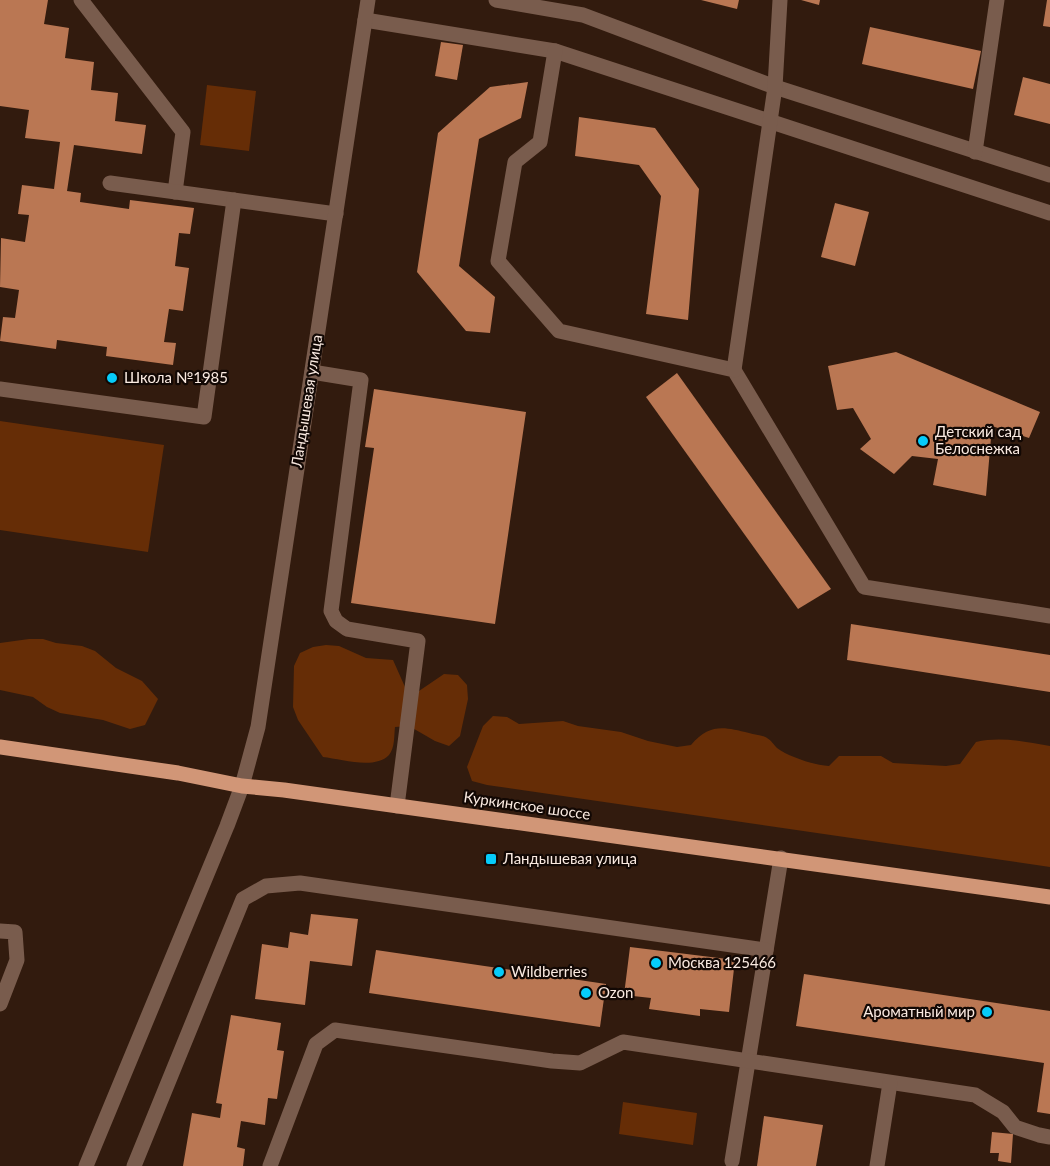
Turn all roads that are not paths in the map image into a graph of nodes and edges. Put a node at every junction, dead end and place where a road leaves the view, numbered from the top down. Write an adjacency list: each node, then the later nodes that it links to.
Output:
1 (81, 0): 14 (street)
2 (368, 0): 7 (street, Ландышевая улица)
3 (496, 0): 6 (street)
4 (780, 0): 9 (street)
5 (997, 0): 11 (street)
6 (584, 8): 9 (street)
7 (365, 20): 8 (street); 16 (street, Ландышевая улица)
8 (555, 51): 10 (street); 18 (street)
9 (775, 87): 10 (street); 11 (street)
10 (769, 123): 17 (street); 18 (street)
11 (975, 152): 12 (street)
12 (1050, 175)
13 (110, 183): 14 (street)
14 (175, 192): 15 (street)
15 (234, 200): 16 (street); 20 (street)
16 (336, 213): 19 (street, Ландышевая улица)
17 (1050, 213)
18 (734, 370): 21 (street)
19 (312, 372): 23 (street, Ландышевая улица); 24 (street)
20 (0, 389)
21 (1050, 616)
22 (0, 747): 23 (main road, Куркинское шоссе)
23 (242, 786): 24 (main road, Куркинское шоссе); 34 (street, Ландышевая улица)
24 (397, 806): 25 (main road, Куркинское шоссе)
25 (781, 858): 26 (main road, Куркинское шоссе); 28 (street)
26 (1050, 897)
27 (0, 931): 29 (street)
28 (766, 950): 30 (street); 35 (street)
29 (0, 1004)
30 (748, 1061): 31 (street); 33 (street); 36 (street)
31 (890, 1083): 32 (street); 37 (street)
32 (1050, 1137)
33 (732, 1161)
34 (86, 1166)
35 (135, 1166)
36 (270, 1166)
37 (877, 1166)

